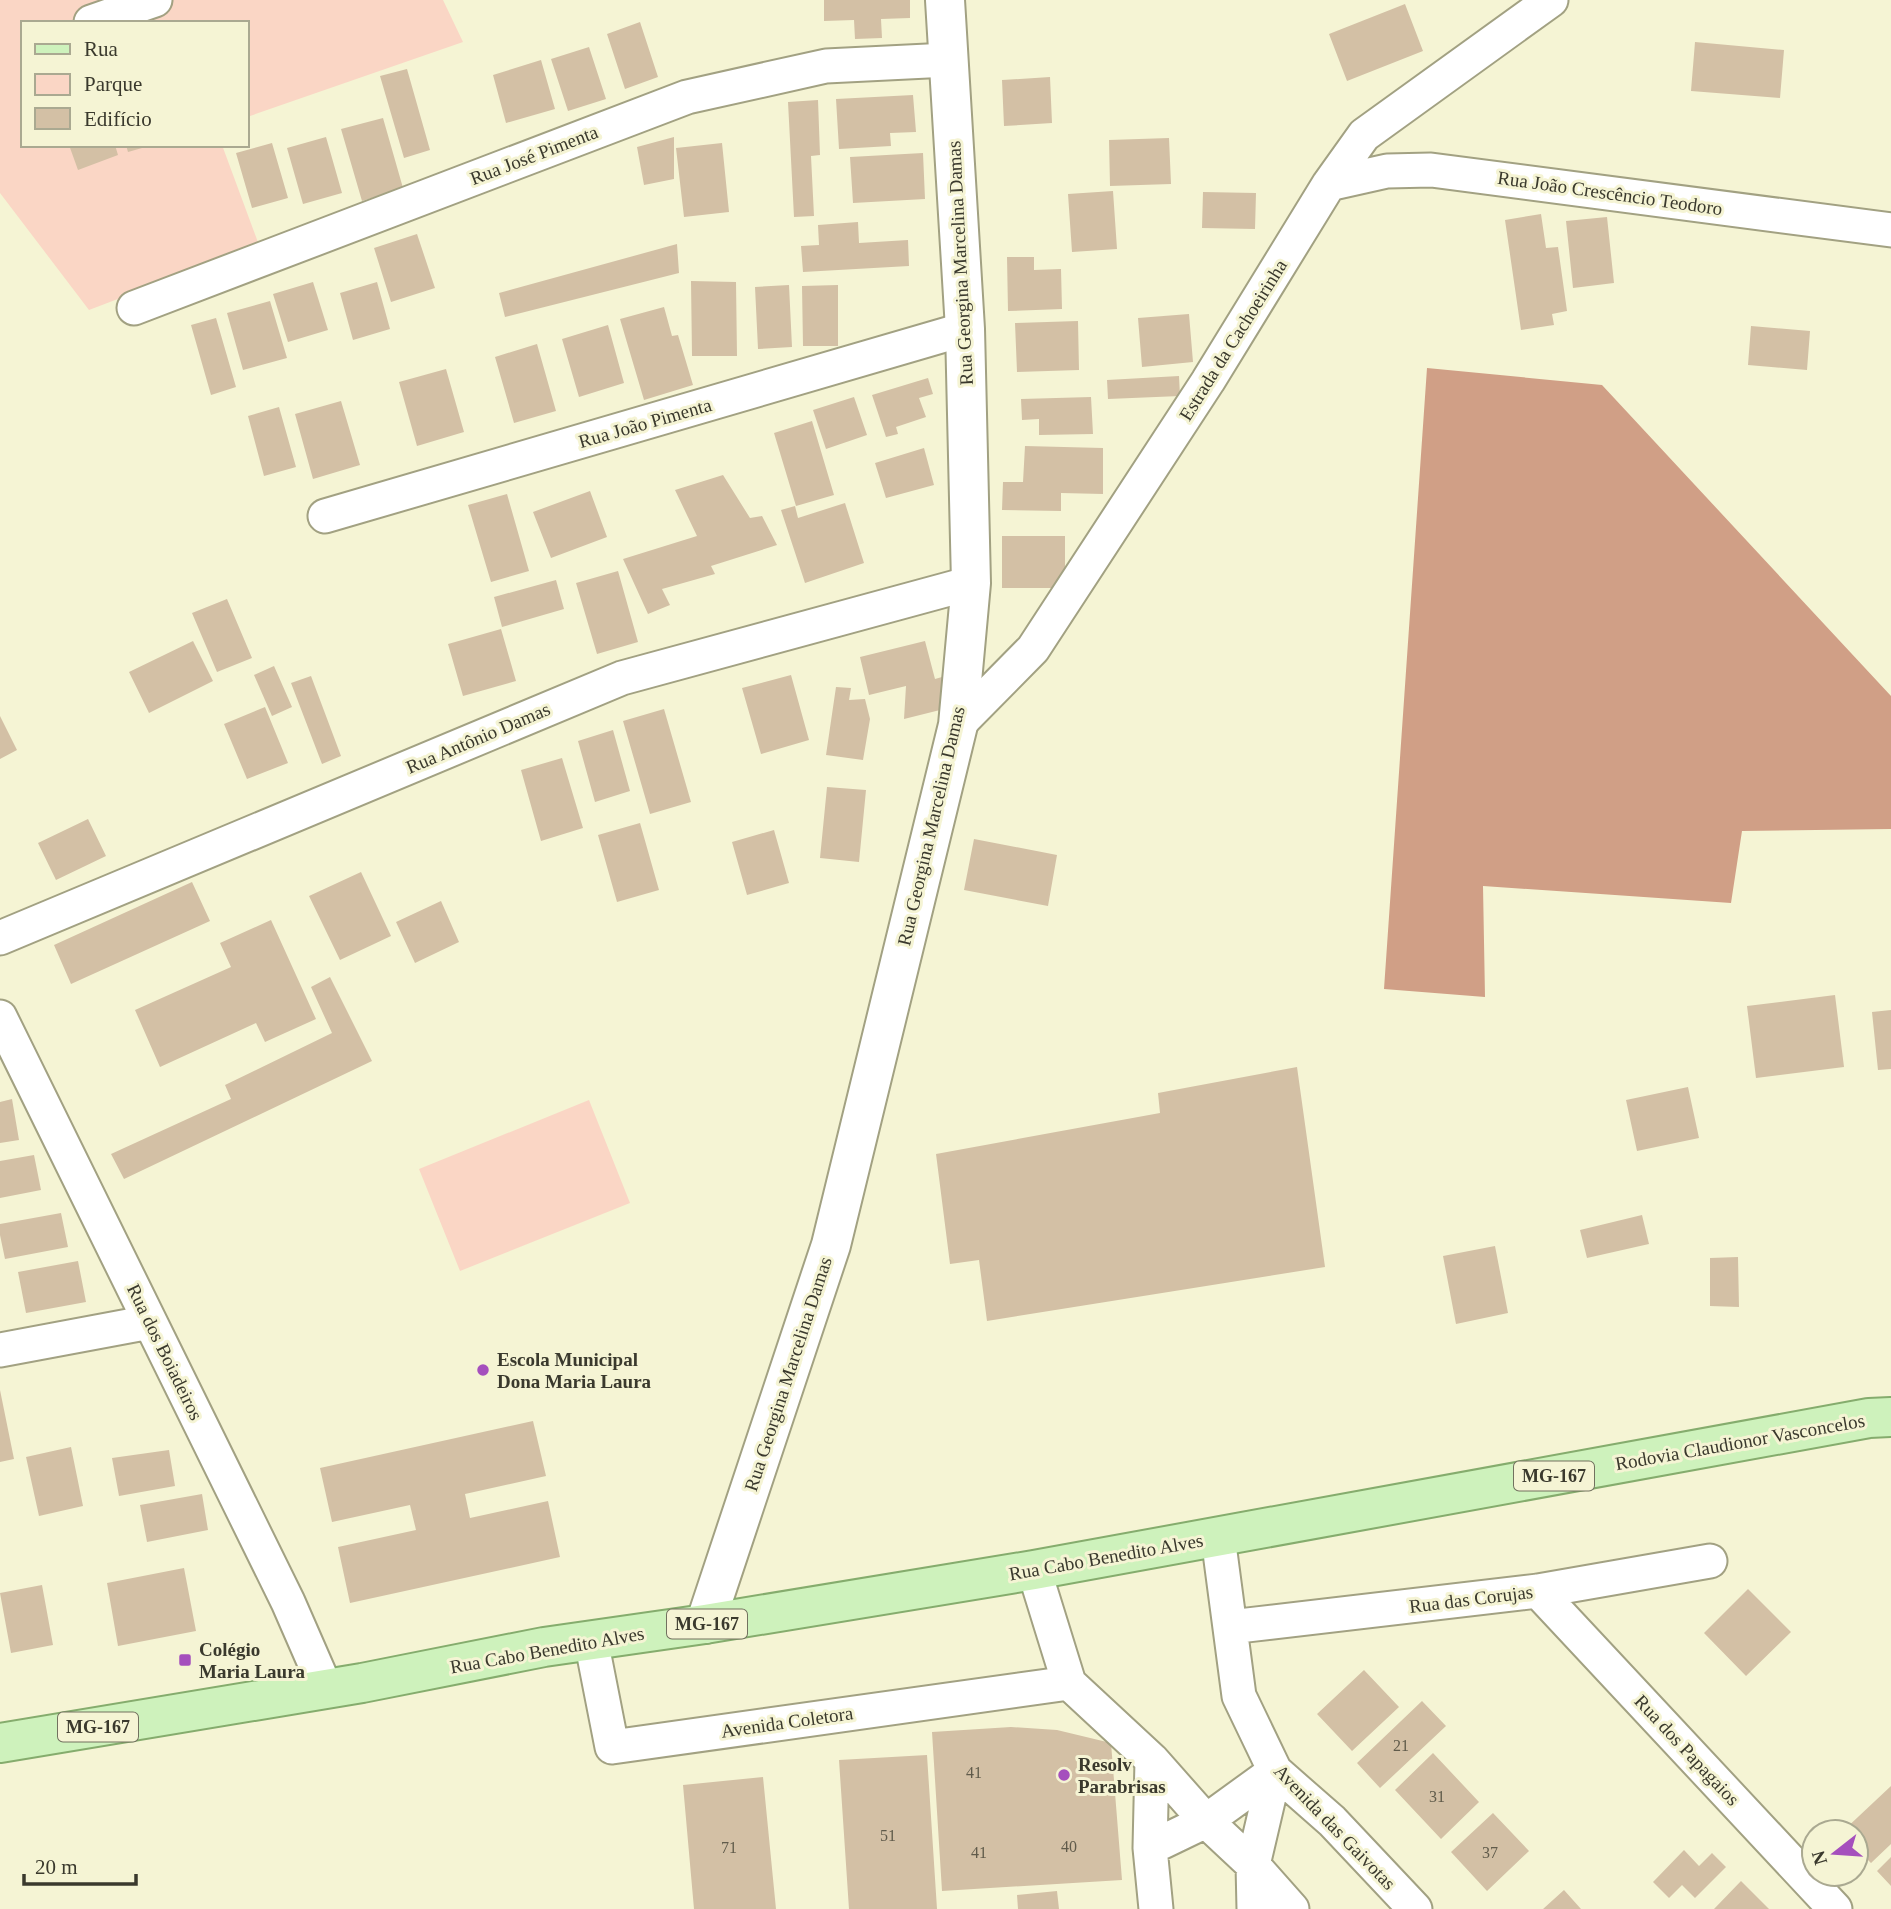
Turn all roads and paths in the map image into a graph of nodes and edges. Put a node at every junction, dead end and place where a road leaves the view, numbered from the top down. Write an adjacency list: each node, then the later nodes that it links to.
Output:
1 (156, 0): 4 (street)
2 (945, 0): 5 (street, Rua Georgina Marcelina Damas)
3 (1551, 0): 6 (street, Estrada da Cachoeirinha)
4 (94, 21)
5 (948, 60): 8 (street, Rua José Pimenta); 9 (street, Rua Georgina Marcelina Damas)
6 (1329, 184): 7 (street, Rua João Crescêncio Teodoro); 12 (street, Estrada da Cachoeirinha)
7 (1891, 230)
8 (134, 308)
9 (965, 329): 10 (street, Rua João Pimenta); 11 (street, Rua Georgina Marcelina Damas)
10 (325, 516)
11 (971, 583): 12 (street, Rua Georgina Marcelina Damas); 13 (street, Rua Antônio Damas)
12 (958, 725): 23 (street, Rua Georgina Marcelina Damas)
13 (0, 938)
14 (0, 1017): 15 (street, Rua dos Boiadeiros)
15 (13, 1070): 16 (street, Rua dos Boiadeiros)
16 (150, 1322): 17 (street); 27 (street, Rua dos Boiadeiros)
17 (0, 1350)
18 (1891, 1418): 19 (main road, Rodovia Claudionor Vasconcelos / MG-167)
19 (1218, 1537): 21 (main road, Rua Cabo Benedito Alves / MG-167); 24 (street, Avenida das Gaivotas)
20 (1710, 1561): 22 (street, Rua das Corujas)
21 (1034, 1570): 23 (main road, Rua Cabo Benedito Alves / MG-167); 26 (street)
22 (1538, 1591): 24 (street, Rua das Corujas); 38 (street, Rua dos Papagaios)
23 (705, 1625): 25 (main road, Rua Cabo Benedito Alves / MG-167)
24 (1230, 1627): 30 (street, Avenida das Gaivotas)
25 (591, 1640): 26 (street, Avenida Coletora); 27 (main road, Rua Cabo Benedito Alves / MG-167)
26 (1069, 1683): 29 (street)
27 (326, 1689): 28 (main road, Rua Cabo Benedito Alves / MG-167)
28 (0, 1743)
29 (1152, 1760): 31 (street); 32 (street)
30 (1275, 1771): 31 (street); 33 (street); 37 (street, Avenida das Gaivotas)
31 (1206, 1821): 32 (street); 33 (street)
32 (1150, 1848): 34 (street)
33 (1253, 1865): 35 (street); 36 (street)
34 (1156, 1909)
35 (1254, 1909)
36 (1292, 1909)
37 (1415, 1909)
38 (1835, 1909)

